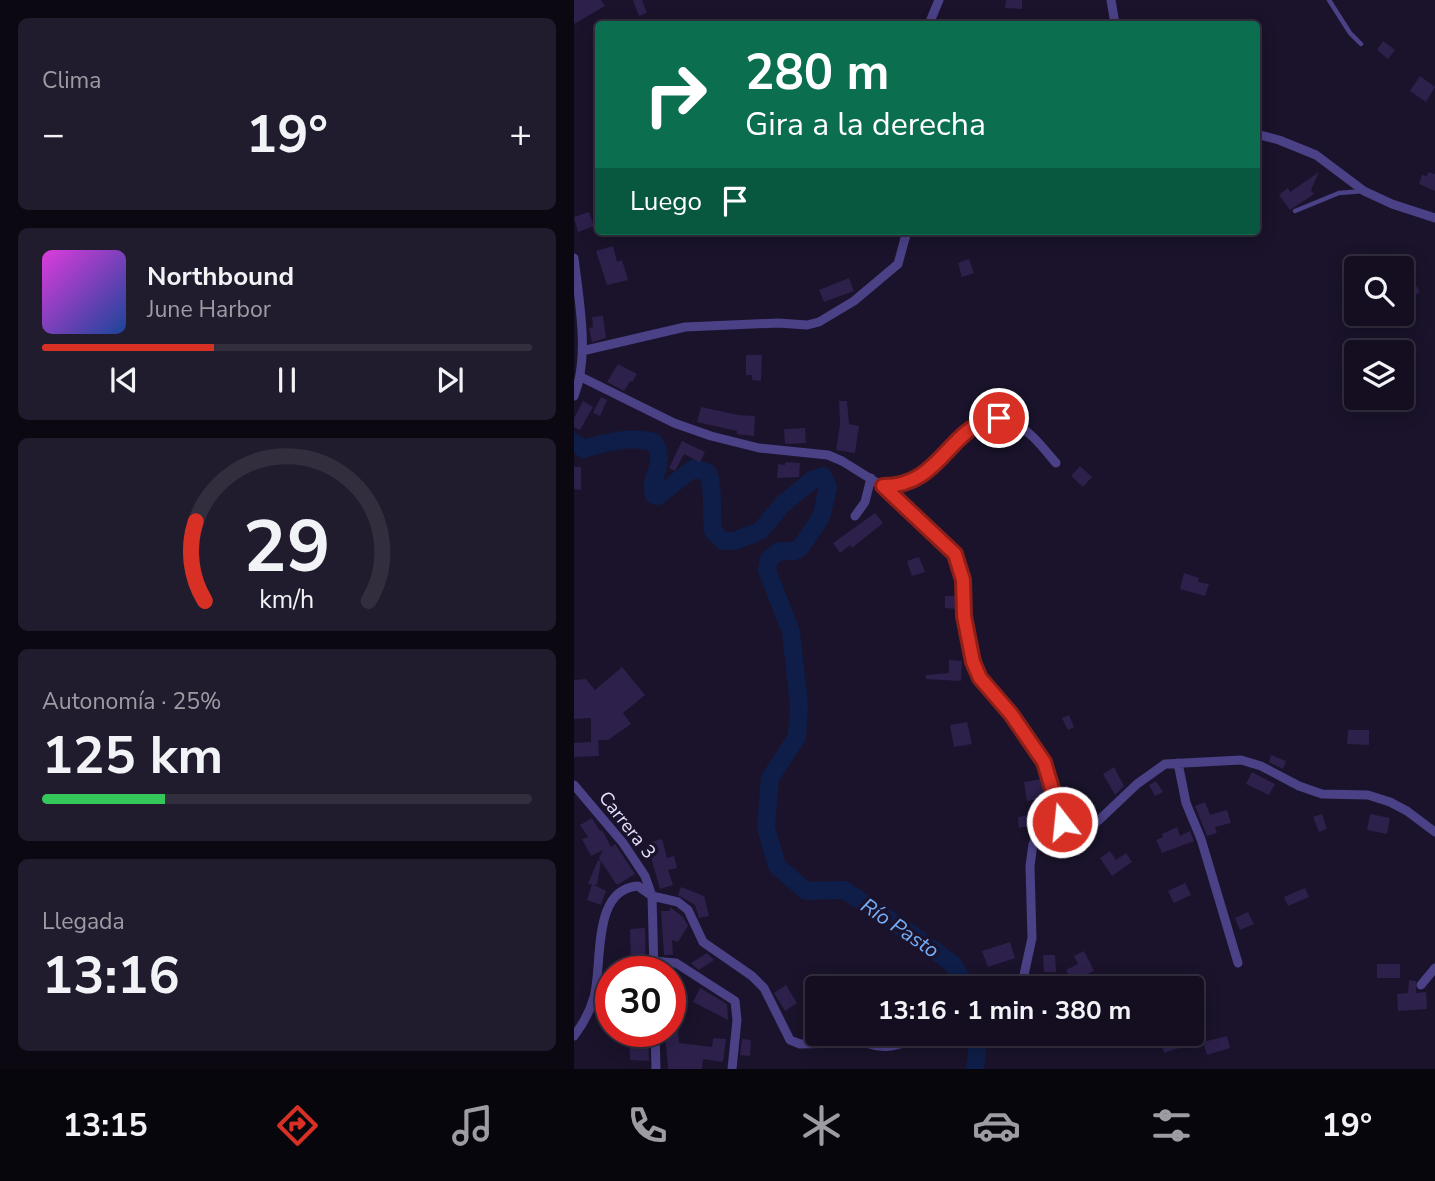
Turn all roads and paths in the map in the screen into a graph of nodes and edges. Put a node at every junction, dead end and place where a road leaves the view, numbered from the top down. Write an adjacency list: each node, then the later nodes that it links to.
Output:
1 (939, 0): 4 (street)
2 (1111, 0): 5 (street)
3 (1329, 0): 6 (lane)
4 (930, 21)
5 (1114, 21)
6 (1361, 44)
7 (1260, 135): 8 (street)
8 (1364, 191): 9 (lane); 10 (street)
9 (1295, 211)
10 (1435, 218)
11 (906, 235): 13 (street)
12 (574, 258): 13 (street)
13 (582, 351): 14 (street)
14 (580, 377): 15 (street); 17 (street)
15 (574, 396)
16 (1056, 463): 18 (street)
17 (871, 478): 18 (street); 19 (street)
18 (883, 486): 22 (street)
19 (855, 516)
20 (1178, 762): 22 (street); 23 (street); 26 (street)
21 (574, 785): 24 (street, Carrera 3)
22 (1062, 822): 29 (street)
23 (1435, 832)
24 (652, 897): 25 (street, Carrera 3); 31 (street); 32 (street)
25 (653, 956)
26 (1238, 963)
27 (1435, 968): 30 (street)
28 (686, 969): 35 (street)
29 (1024, 976)
30 (1422, 985)
31 (574, 1036)
32 (805, 1044)
33 (655, 1047): 34 (street)
34 (656, 1069)
35 (732, 1069)

